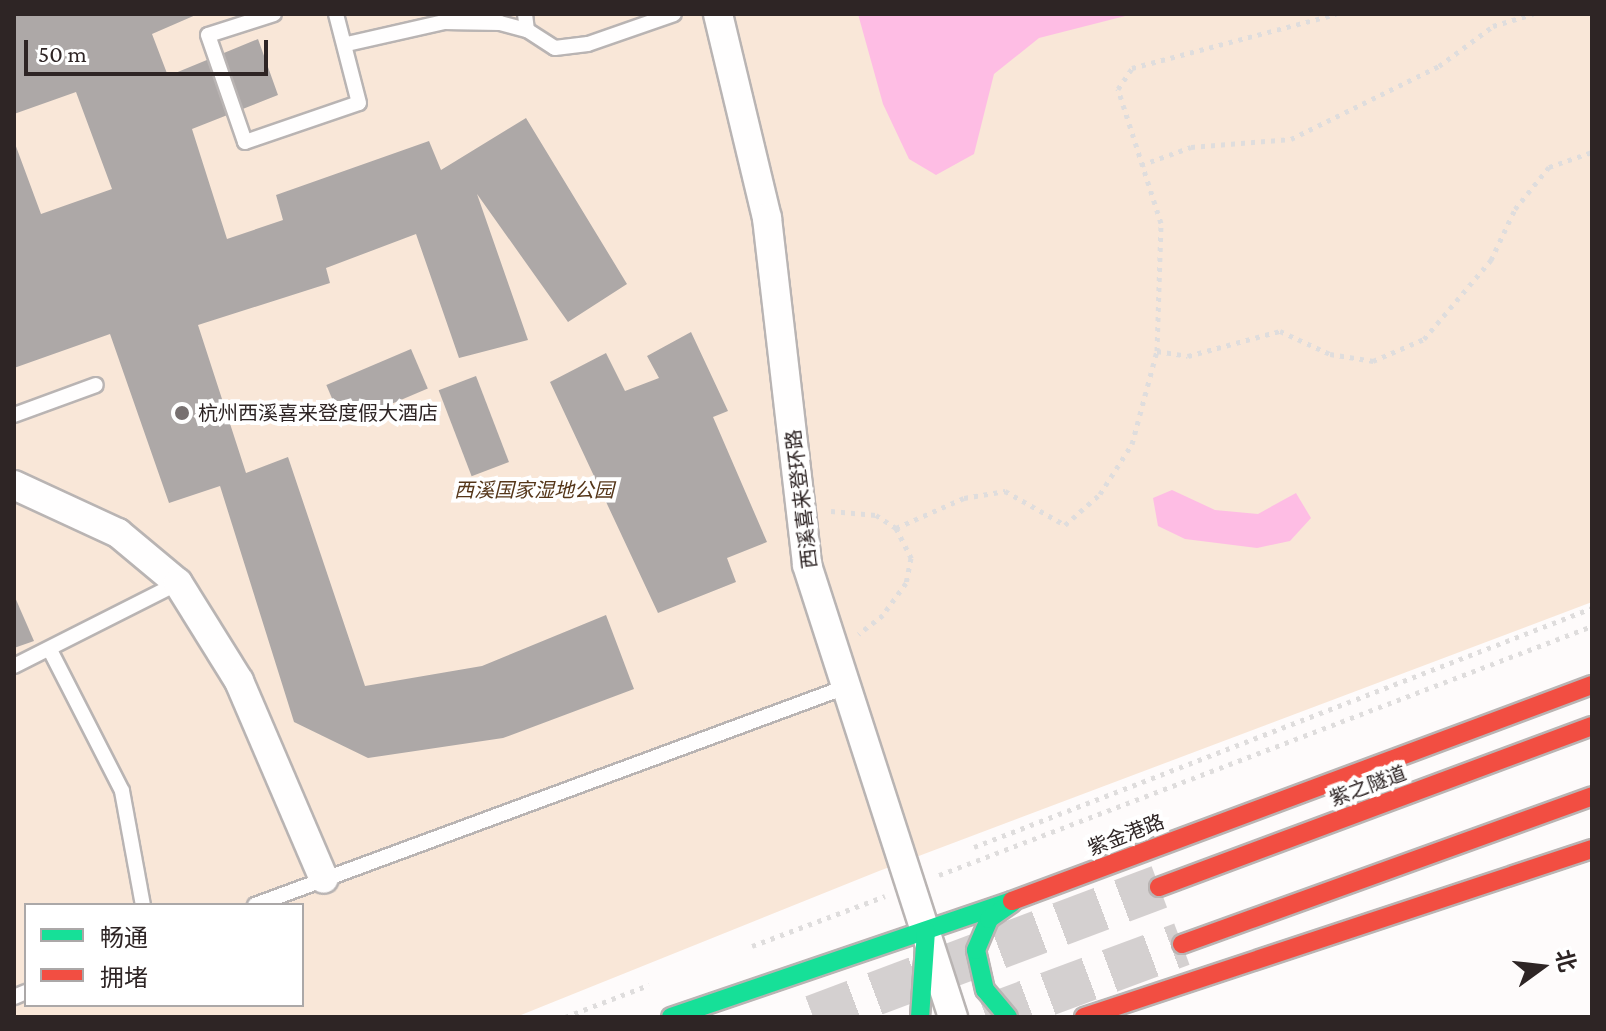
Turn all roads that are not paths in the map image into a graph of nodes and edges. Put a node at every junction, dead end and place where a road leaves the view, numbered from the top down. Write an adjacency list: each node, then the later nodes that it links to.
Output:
1 (274, 14): 7 (lane)
2 (336, 14): 7 (lane)
3 (525, 14): 6 (lane)
4 (674, 14): 6 (lane)
5 (718, 14): 15 (street, 西溪喜来登环路)
6 (527, 30): 7 (lane)
7 (347, 44)
8 (96, 385): 9 (lane)
9 (14, 415)
10 (14, 485): 11 (street)
11 (178, 583): 12 (lane); 20 (street)
12 (51, 652): 13 (lane); 23 (lane)
13 (14, 666)
14 (1592, 685): 22 (main road, 紫金港路)
15 (843, 688): 20 (lane); 25 (street, 西溪喜来登环路)
16 (1592, 726): 21 (main road, 紫之隧道)
17 (1592, 796): 26 (main road)
18 (1592, 849): 32 (main road)
19 (1592, 860): 27 (main road)
20 (324, 879): 24 (lane)
21 (1159, 887)
22 (1017, 899): 25 (main road, 紫金港路); 31 (main road)
23 (143, 903)
24 (260, 903)
25 (926, 931): 28 (main road, 紫金港路); 29 (main road); 30 (street, 西溪喜来登环路)
26 (1182, 944)
27 (1295, 969)
28 (671, 1017)
29 (920, 1017)
30 (953, 1017)
31 (1008, 1017)
32 (1084, 1017)

